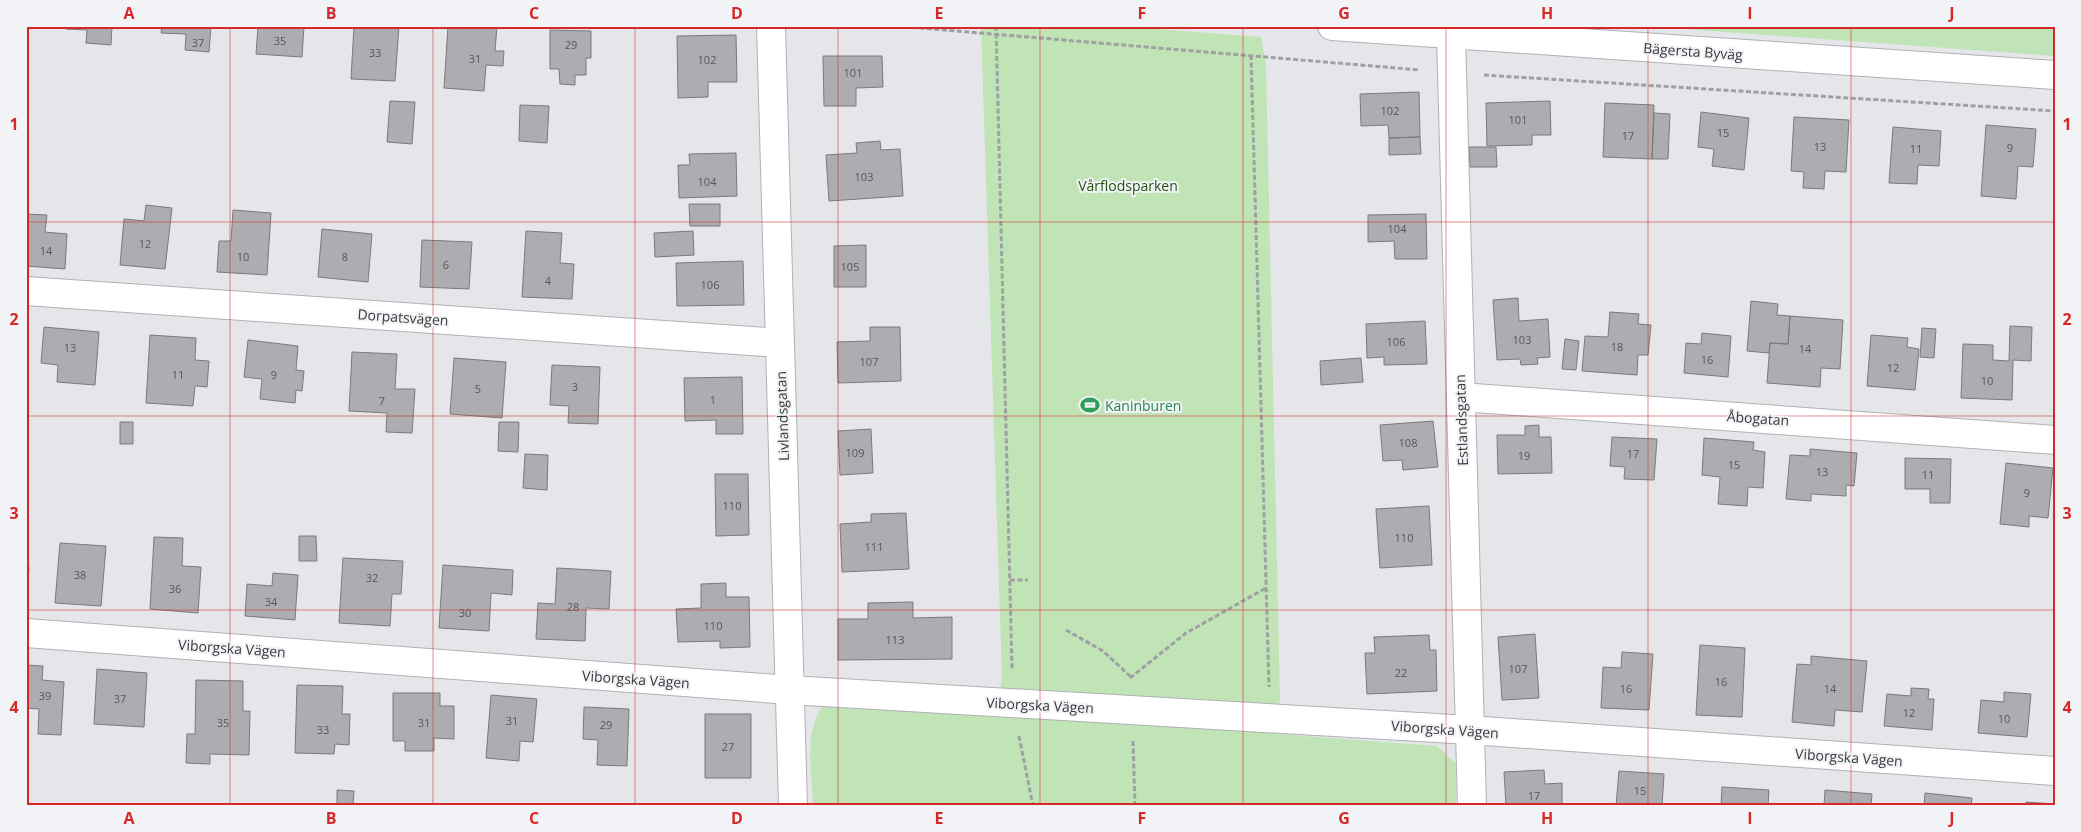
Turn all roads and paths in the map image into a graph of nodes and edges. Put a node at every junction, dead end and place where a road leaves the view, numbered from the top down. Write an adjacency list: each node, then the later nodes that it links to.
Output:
1 (771, 26): 8 (street, Livlandsgatan)
2 (996, 26): 11 (path)
3 (1332, 26): 4 (street, Bägersta Byväg)
4 (1450, 35): 6 (street, Bägersta Byväg); 9 (street, Estlandsgatan)
5 (1251, 55): 13 (path)
6 (2055, 75)
7 (26, 292): 8 (street, Dorpatsvägen)
8 (780, 343): 17 (street, Livlandsgatan)
9 (1461, 397): 10 (street, Åbogatan); 21 (street, Estlandsgatan)
10 (2055, 440)
11 (1010, 580): 12 (path); 18 (path)
12 (1028, 580)
13 (1266, 588): 16 (path); 20 (path)
14 (1066, 630): 16 (path)
15 (26, 633): 17 (street, Viborgska Vägen)
16 (1130, 676): 19 (path)
17 (790, 690): 18 (street, Viborgska Vägen); 23 (street, Livlandsgatan)
18 (1013, 704): 19 (street, Viborgska Vägen); 24 (path)
19 (1133, 710): 20 (street, Viborgska Vägen); 25 (path)
20 (1270, 718): 21 (street, Viborgska Vägen)
21 (1470, 730): 22 (street, Viborgska Vägen); 26 (street, Estlandsgatan)
22 (2055, 771)
23 (793, 806)
24 (1033, 806)
25 (1135, 806)
26 (1472, 806)

